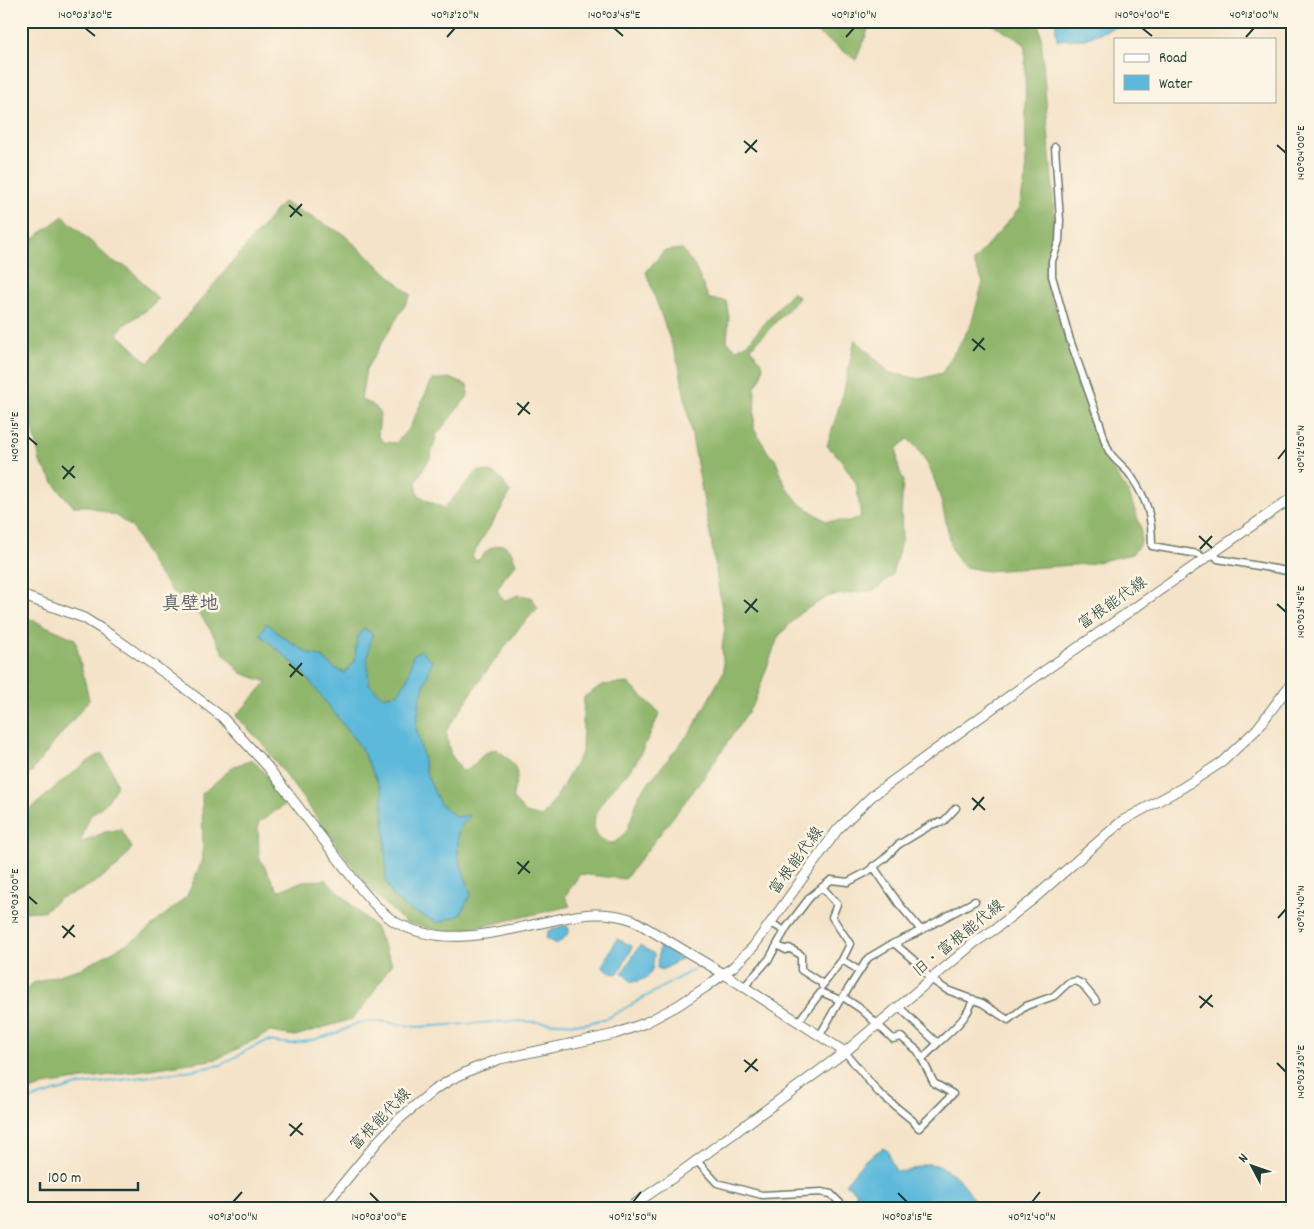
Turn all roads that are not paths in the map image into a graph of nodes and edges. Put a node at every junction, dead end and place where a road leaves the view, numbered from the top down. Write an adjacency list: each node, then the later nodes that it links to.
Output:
1 (1055, 147): 4 (street)
2 (1293, 498): 3 (street, 富根能代線)
3 (1213, 553): 4 (street, 富根能代線); 5 (street)
4 (1204, 559): 12 (street, 富根能代線)
5 (1293, 572)
6 (21, 595): 19 (street)
7 (1293, 681): 20 (street, 旧・富根能代線)
8 (956, 808): 9 (street)
9 (873, 866): 10 (street); 13 (street)
10 (822, 887): 14 (street); 17 (street)
11 (975, 901): 13 (street)
12 (771, 923): 14 (street); 19 (street, 富根能代線)
13 (921, 930): 15 (street)
14 (785, 931): 16 (street)
15 (894, 943): 18 (street); 20 (street)
16 (777, 945): 21 (street); 22 (street)
17 (842, 960): 18 (street); 21 (street)
18 (860, 971): 24 (street)
19 (724, 974): 22 (street); 35 (street, 富根能代線)
20 (932, 980): 25 (street); 27 (street, 旧・富根能代線)
21 (823, 984): 23 (street)
22 (743, 988): 28 (street)
23 (821, 992): 24 (street); 28 (street)
24 (842, 999): 29 (street); 30 (street)
25 (973, 999): 26 (street); 31 (street)
26 (1096, 1001)
27 (898, 1007): 29 (street, 旧・富根能代線); 31 (street)
28 (798, 1022): 30 (street)
29 (877, 1024): 32 (street, 旧・富根能代線); 33 (street)
30 (820, 1035): 32 (street)
31 (939, 1042): 33 (street)
32 (845, 1052): 33 (street); 34 (street, 旧・富根能代線)
33 (922, 1059)
34 (696, 1160): 36 (street, 旧・富根能代線); 37 (street)
35 (324, 1208)
36 (629, 1208)
37 (846, 1208)

